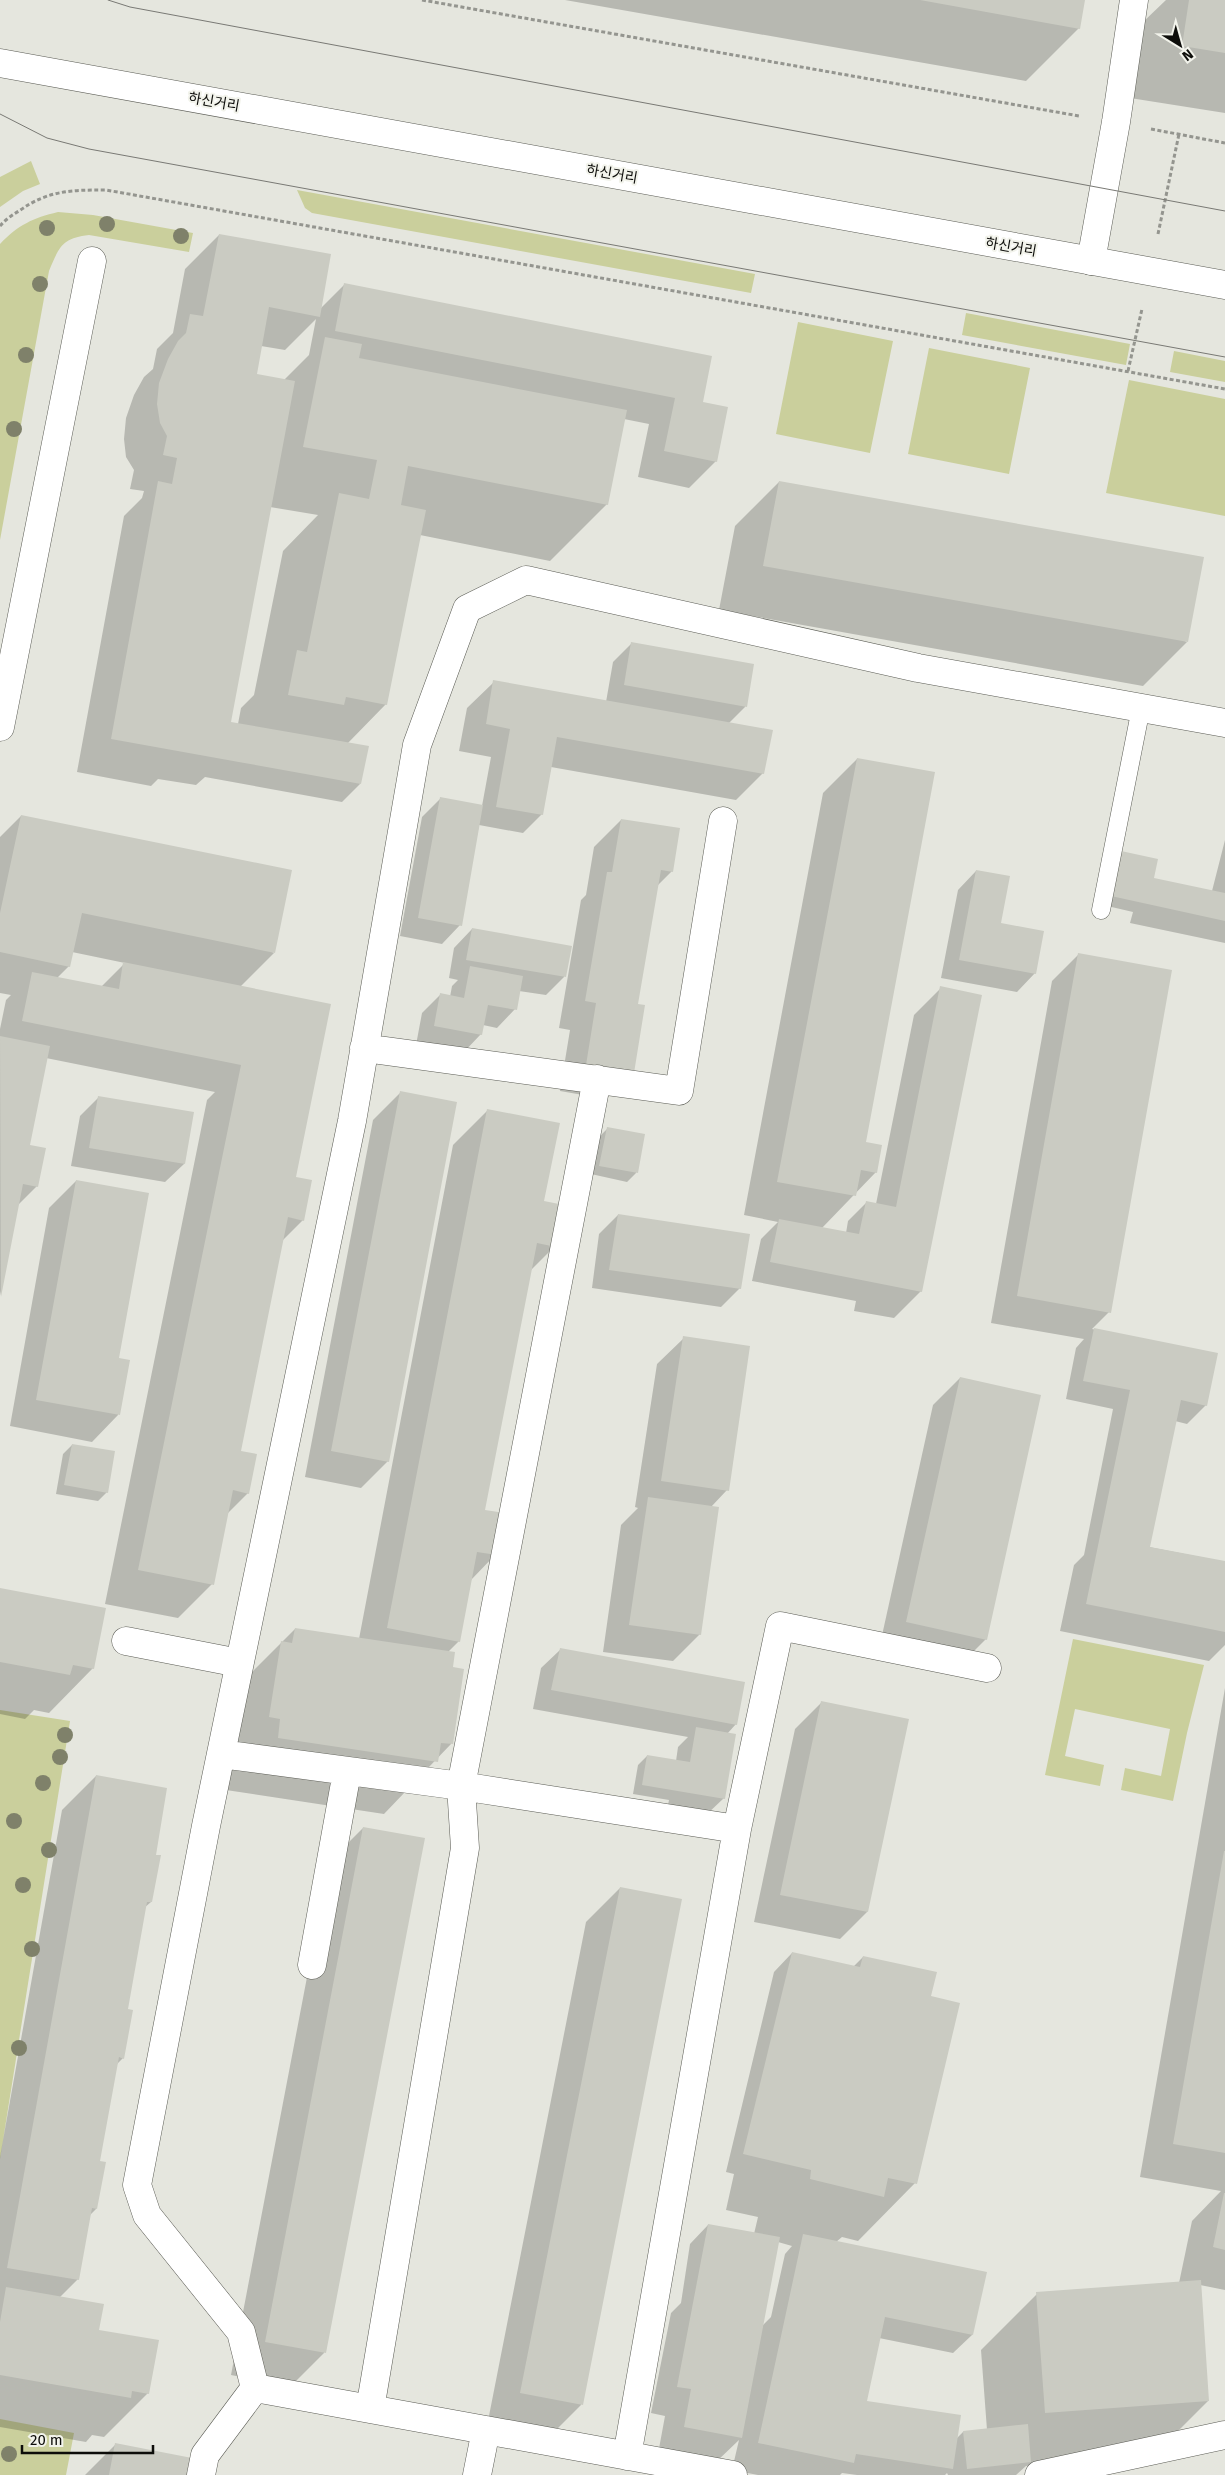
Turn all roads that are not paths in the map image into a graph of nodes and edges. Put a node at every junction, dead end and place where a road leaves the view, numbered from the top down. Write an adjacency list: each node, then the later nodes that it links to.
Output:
1 (1134, 0): 4 (street)
2 (0, 63): 4 (street, 하신거리)
3 (92, 261): 8 (street)
4 (1091, 261): 5 (street, 하신거리)
5 (1225, 285)
6 (1141, 708): 7 (street); 10 (lane); 11 (street)
7 (1225, 723)
8 (0, 727)
9 (723, 821): 12 (street)
10 (1101, 910)
11 (364, 1048): 12 (street); 14 (street)
12 (597, 1079): 18 (street)
13 (126, 1641): 14 (street)
14 (239, 1663): 16 (street)
15 (987, 1668): 19 (street)
16 (221, 1754): 17 (street); 21 (street)
17 (347, 1772): 18 (street); 20 (street)
18 (461, 1786): 19 (street); 22 (street)
19 (738, 1829): 25 (street)
20 (312, 1965)
21 (255, 2388): 22 (street); 26 (street)
22 (370, 2409): 23 (street)
23 (486, 2430): 25 (street); 27 (street)
24 (1225, 2435): 29 (street)
25 (627, 2456): 28 (street)
26 (201, 2475)
27 (477, 2475)
28 (733, 2475)
29 (1039, 2475)

